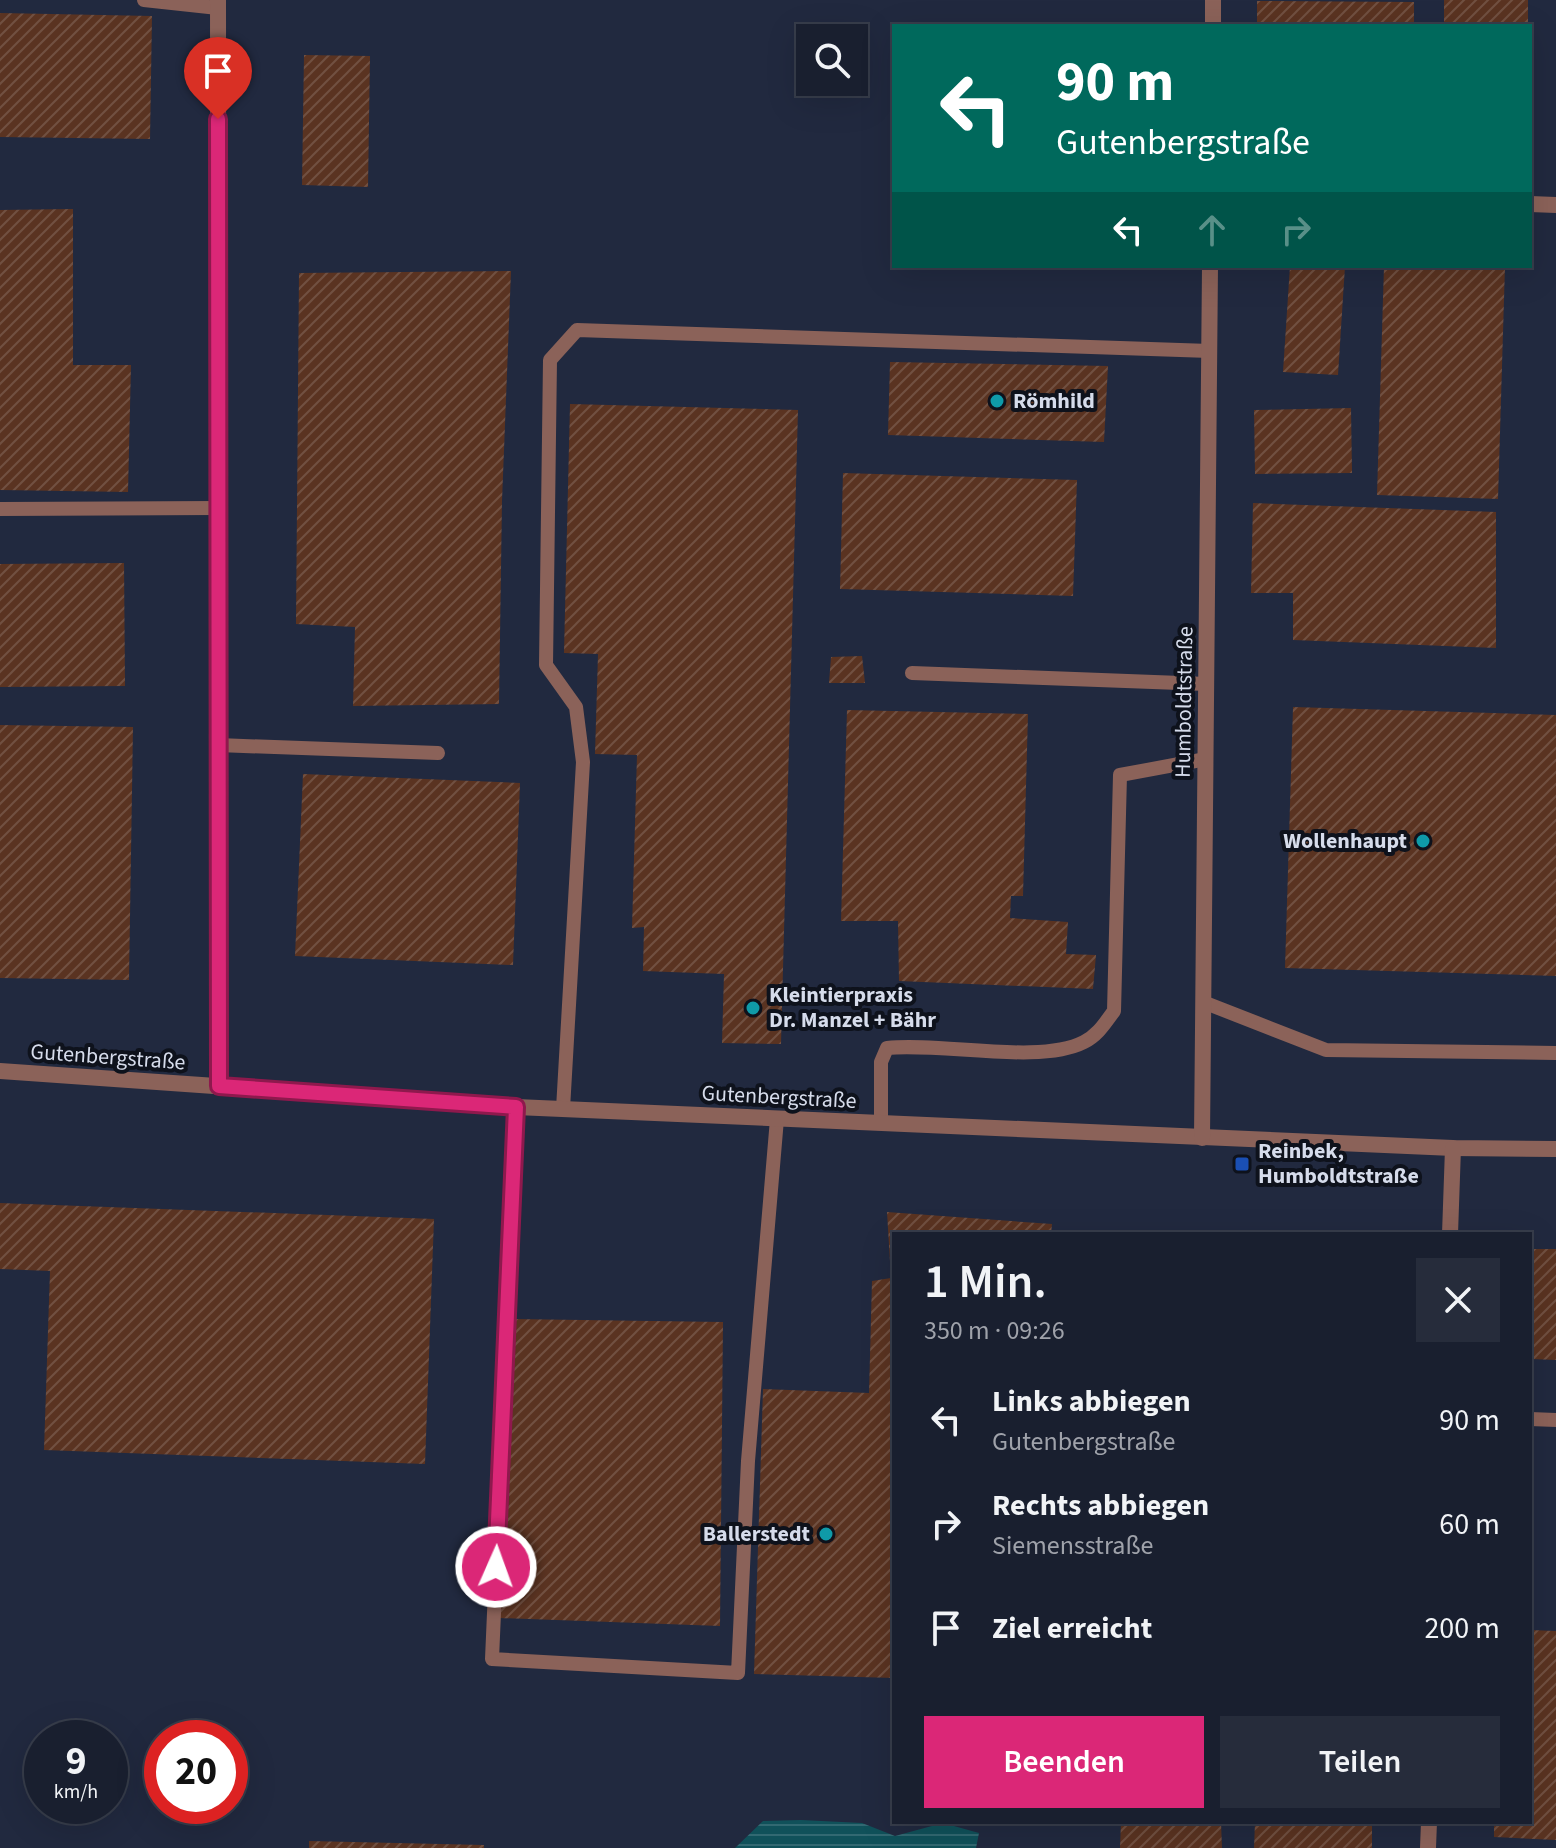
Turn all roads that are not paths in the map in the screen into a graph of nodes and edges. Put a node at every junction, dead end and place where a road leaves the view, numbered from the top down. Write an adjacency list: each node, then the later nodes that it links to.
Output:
1 (144, 0): 3 (lane)
2 (1213, 0): 4 (street)
3 (218, 4): 9 (street)
4 (1213, 24)
5 (1532, 204): 6 (street)
6 (1556, 205)
7 (1210, 268): 8 (street, Humboldtstraße)
8 (1210, 351): 12 (street, Humboldtstraße); 21 (lane)
9 (218, 508): 10 (lane); 13 (street)
10 (0, 509)
11 (912, 673): 12 (lane)
12 (1207, 684): 15 (street, Humboldtstraße)
13 (218, 745): 14 (lane); 19 (street)
14 (438, 753)
15 (1206, 759): 16 (street, Humboldtstraße); 23 (lane)
16 (1203, 1002): 17 (lane); 24 (street, Humboldtstraße)
17 (1556, 1053)
18 (0, 1071): 19 (street, Gutenbergstraße)
19 (219, 1086): 20 (street, Gutenbergstraße)
20 (516, 1107): 21 (street, Gutenbergstraße); 22 (lane)
21 (563, 1109): 22 (street, Gutenbergstraße)
22 (777, 1119): 23 (street, Gutenbergstraße)
23 (881, 1123): 24 (street, Gutenbergstraße)
24 (1202, 1138): 25 (street, Gutenbergstraße)
25 (1453, 1148): 26 (street, Gutenbergstraße); 27 (street)
26 (1556, 1149)
27 (1450, 1232)
28 (1532, 1419): 29 (lane)
29 (1556, 1420)
30 (1429, 1824): 31 (street)
31 (1428, 1848)

